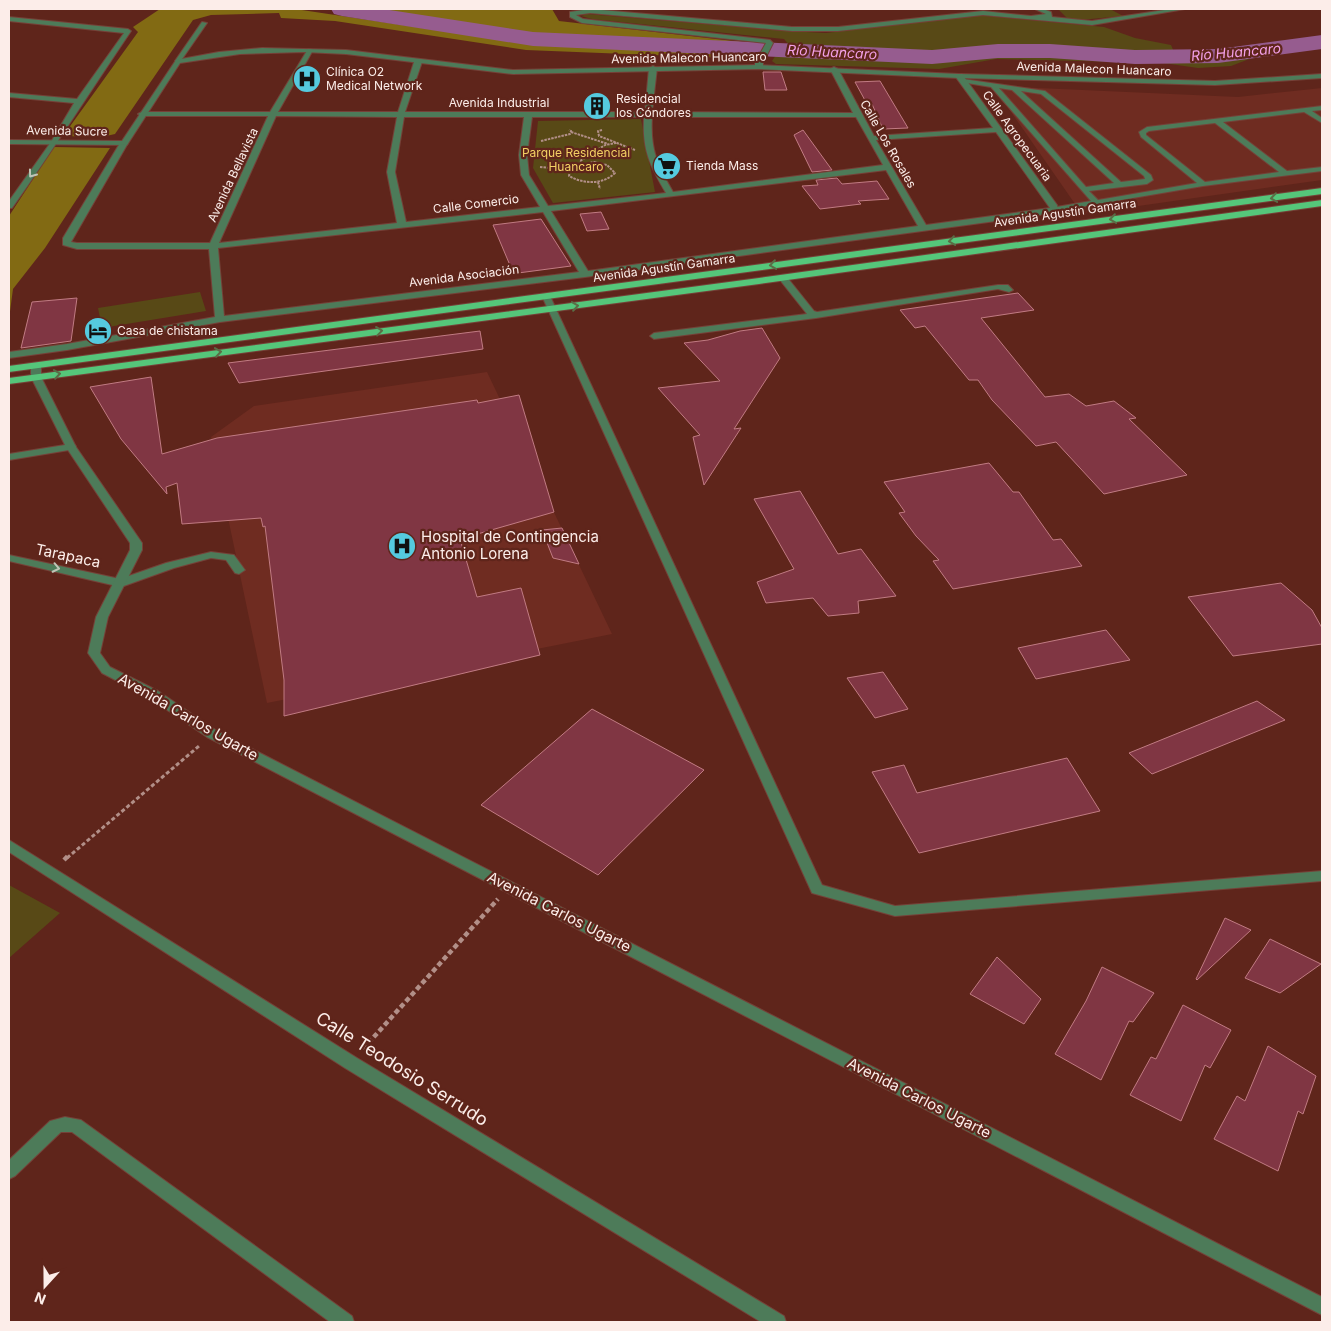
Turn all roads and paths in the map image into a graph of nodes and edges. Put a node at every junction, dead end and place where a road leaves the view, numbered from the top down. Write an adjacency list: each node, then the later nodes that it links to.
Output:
1 (1038, 9): 3 (street)
2 (1182, 9): 3 (street)
3 (1042, 18): 9 (street)
4 (9, 19): 17 (street)
5 (204, 23): 7 (lane)
6 (310, 50): 7 (street, Avenida Malecon Huancaro); 8 (street, Avenida Malecon Huancaro); 21 (street, Avenida Bellavista)
7 (178, 61): 20 (street)
8 (418, 62): 10 (street, Avenida Malecon Huancaro); 22 (street)
9 (759, 65): 10 (street, Avenida Malecon Huancaro); 11 (street, Avenida Malecon Huancaro)
10 (653, 68): 24 (street)
11 (834, 69): 13 (street, Avenida Malecon Huancaro); 25 (street, Calle Los Rosales)
12 (1322, 76): 13 (street, Avenida Malecon Huancaro)
13 (961, 78): 14 (lane); 30 (street, Calle Agropecuaria)
14 (992, 84): 15 (lane); 49 (lane)
15 (1013, 87): 48 (lane); 48 (lane)
16 (9, 95): 17 (street)
17 (79, 101): 34 (street)
18 (1322, 108): 19 (lane)
19 (1305, 110): 26 (lane); 27 (lane)
20 (142, 114): 21 (street, Avenida Industrial); 37 (street)
21 (273, 114): 22 (street, Avenida Industrial); 60 (street, Avenida Bellavista)
22 (401, 114): 23 (street, Avenida Industrial); 58 (street)
23 (528, 114): 24 (street, Avenida Industrial); 56 (street)
24 (649, 115): 25 (street, Avenida Industrial); 51 (street)
25 (856, 115): 32 (street, Calle Los Rosales)
26 (1217, 121): 44 (lane); 47 (lane)
27 (1322, 121)
28 (568, 130): 31 (path)
29 (604, 130): 36 (path)
30 (998, 130): 32 (street); 57 (street, Calle Agropecuaria)
31 (571, 132): 35 (path); 38 (path)
32 (872, 138): 41 (street, Calle Los Rosales)
33 (9, 142): 34 (street, Avenida Sucre)
34 (55, 142): 37 (street, Avenida Sucre); 55 (street, one-way to 55)
35 (540, 142)
36 (616, 142): 38 (path); 39 (path)
37 (124, 143): 60 (street, Calle Comercio)
38 (608, 144): 40 (path)
39 (643, 152)
40 (580, 164): 43 (path); 46 (path)
41 (889, 167): 51 (street, Calle Comercio); 59 (street, Calle Los Rosales)
42 (1322, 169): 44 (lane)
43 (570, 170): 45 (path); 46 (path)
44 (1286, 174): 47 (lane)
45 (542, 175)
46 (598, 182): 52 (path)
47 (1203, 184): 53 (lane)
48 (1120, 185): 49 (lane)
49 (1084, 189): 53 (lane)
50 (1322, 191): 61 (highway, Avenida Agustín Gamarra, one-way to 61)
51 (671, 195): 56 (street, Calle Comercio)
52 (602, 196)
53 (1096, 203): 57 (lane)
54 (1322, 203): 62 (highway, Avenida Agustín Gamarra)
55 (9, 206)
56 (545, 209): 58 (street, Calle Comercio); 63 (street)
57 (1054, 210): 59 (street, Avenida Asociación)
58 (402, 225): 60 (street, Calle Comercio)
59 (924, 228): 63 (street, Avenida Asociación)
60 (213, 246): 69 (street, Avenida Bellavista)
61 (803, 261): 62 (highway); 66 (highway, Avenida Agustín Gamarra, one-way to 66)
62 (813, 273): 64 (highway, Avenida Agustín Gamarra)
63 (585, 274): 69 (street, Avenida Asociación)
64 (783, 278): 67 (highway, Avenida Agustín Gamarra, one-way to 64); 68 (lane)
65 (1009, 290): 68 (lane)
66 (546, 296): 67 (lane); 73 (highway, Avenida Agustín Gamarra)
67 (552, 309): 73 (highway, Avenida Agustín Gamarra, one-way to 67); 83 (lane)
68 (816, 315): 70 (lane)
69 (220, 319): 71 (street, Avenida Asociación)
70 (654, 336)
71 (9, 355)
72 (9, 370): 73 (highway, Avenida Agustín Gamarra)
73 (36, 372): 74 (highway, Avenida Agustín Gamarra); 75 (street, Avenida Carlos Ugarte)
74 (9, 381)
75 (71, 448): 76 (street); 79 (street, Avenida Carlos Ugarte)
76 (9, 457)
77 (9, 558): 79 (street, Tarapaca, one-way to 79)
78 (239, 570): 79 (street)
79 (121, 582): 80 (street, Avenida Carlos Ugarte)
80 (212, 734): 82 (path); 84 (street, Avenida Carlos Ugarte)
81 (9, 845): 82 (street, Calle Teodosio Serrudo)
82 (50, 872): 85 (street, Calle Teodosio Serrudo)
83 (1322, 876)
84 (509, 887): 85 (path); 87 (street, Avenida Carlos Ugarte)
85 (351, 1063): 89 (street, Calle Teodosio Serrudo)
86 (9, 1171): 88 (street)
87 (1322, 1306)
88 (345, 1322)
89 (777, 1322)

